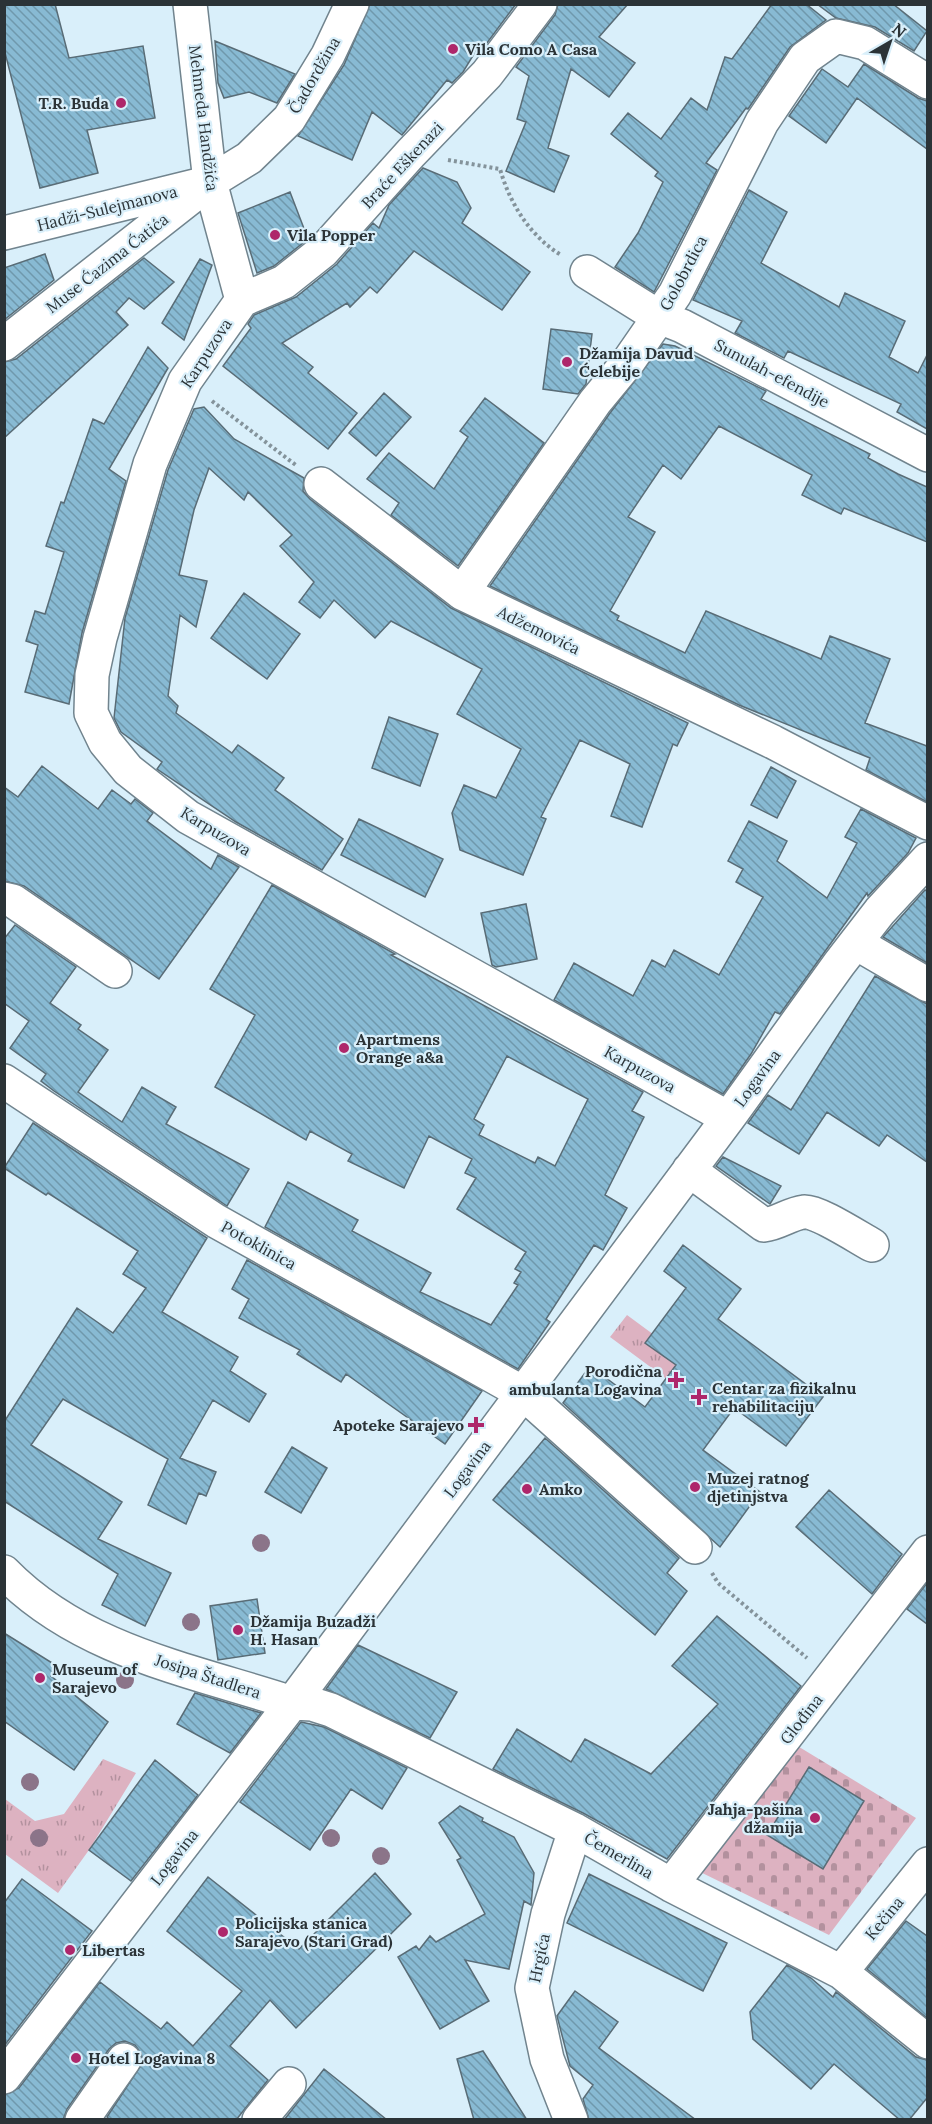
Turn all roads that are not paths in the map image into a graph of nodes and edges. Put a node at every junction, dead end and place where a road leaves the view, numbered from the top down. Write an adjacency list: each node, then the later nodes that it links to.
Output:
1 (190, 4): 5 (street, Mehmeda Handžića)
2 (352, 4): 5 (street, Čadordžina)
3 (540, 4): 8 (street, Braće Eškenazi)
4 (927, 82): 9 (street, Golobrdica)
5 (210, 182): 6 (street, Hadži-Sulejmanova); 8 (street, Mehmeda Handžića); 10 (street, Muse Ćazima Ćatića)
6 (4, 233)
7 (586, 272): 9 (street, Sunulah-efendije)
8 (242, 300): 21 (street, Karpuzova)
9 (659, 317): 11 (street, Sunulah-efendije); 13 (street, Golobrdica)
10 (4, 344)
11 (927, 455)
12 (321, 484): 13 (street, Adžemovića)
13 (462, 593): 14 (street, Adžemovića)
14 (927, 823)
15 (927, 859): 17 (street, Logavina)
16 (4, 898): 18 (street)
17 (856, 943): 19 (street); 21 (street, Logavina)
18 (115, 971)
19 (927, 985)
20 (4, 1081): 24 (street, Potoklinica)
21 (728, 1118): 22 (street, Logavina)
22 (689, 1170): 23 (street); 24 (street, Logavina)
23 (872, 1245)
24 (523, 1394): 25 (street, Potoklinica); 28 (street, Logavina)
25 (695, 1547)
26 (927, 1552): 31 (street, Glođina)
27 (4, 1572): 28 (street, Josipa Štadlera)
28 (292, 1703): 29 (street, Čemerlina); 35 (street, Logavina)
29 (575, 1830): 31 (street, Čemerlina); 39 (street, Hrgića)
30 (927, 1864): 32 (street, Kečina)
31 (671, 1885): 32 (street, Čemerlina)
32 (841, 1972): 33 (street, Čemerlina)
33 (927, 2042)
34 (124, 2060): 37 (street)
35 (4, 2077)
36 (289, 2084): 38 (street)
37 (82, 2120)
38 (259, 2120)
39 (572, 2120)

